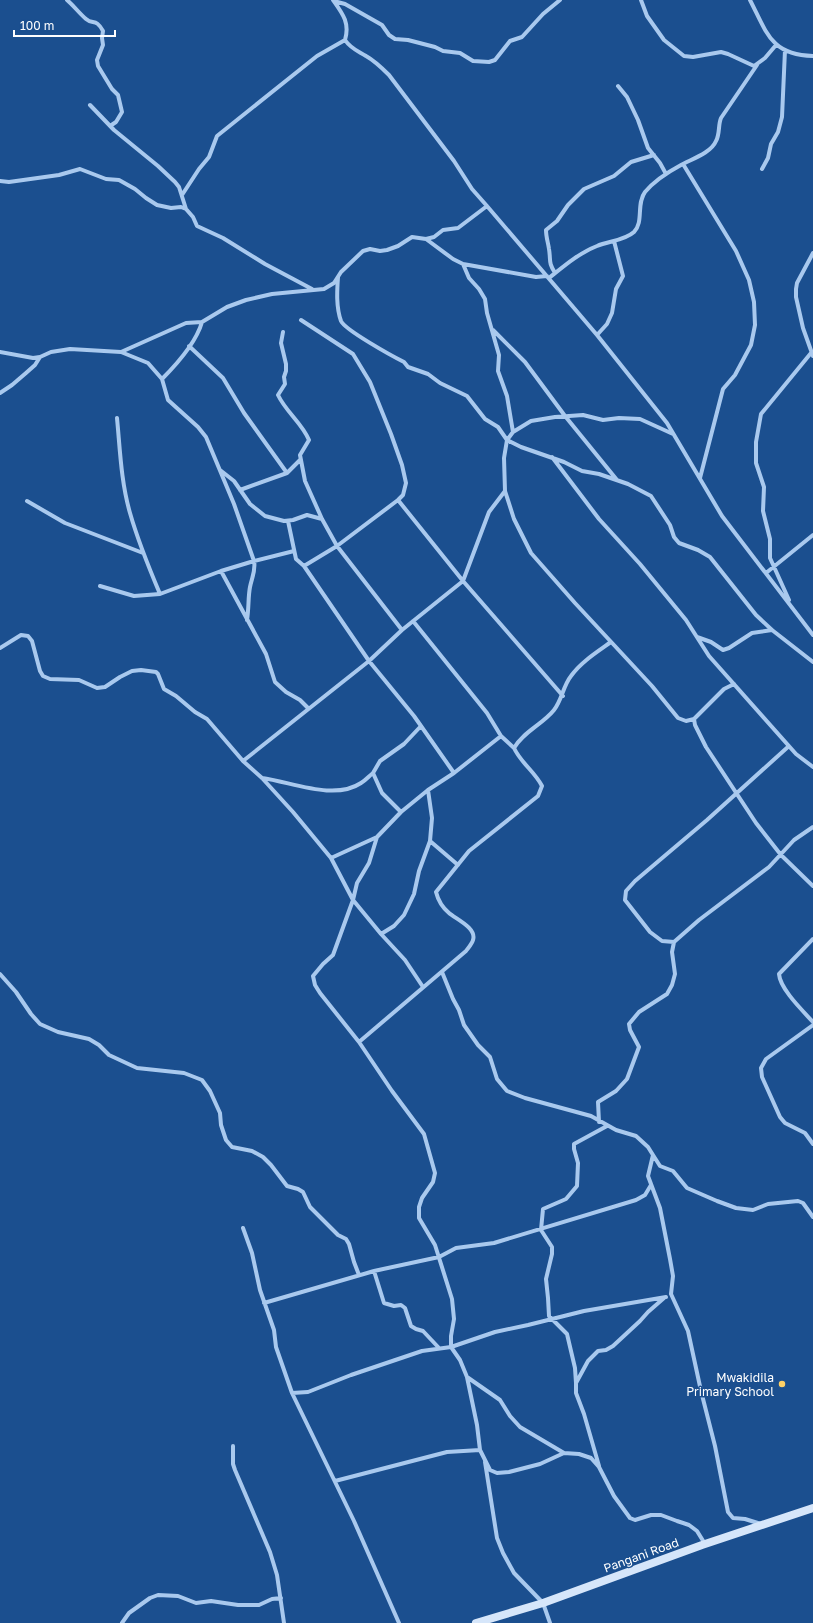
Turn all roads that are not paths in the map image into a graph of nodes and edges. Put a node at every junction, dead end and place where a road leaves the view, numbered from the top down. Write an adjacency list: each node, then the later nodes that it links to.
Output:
1 (67, 0): 13 (street)
2 (560, 0): 5 (street)
3 (641, 0): 10 (street)
4 (750, 0): 7 (street)
5 (333, 1): 6 (street)
6 (345, 40): 19 (street); 20 (street)
7 (776, 45): 8 (street); 10 (street)
8 (785, 50): 9 (street); 16 (street)
9 (813, 56)
10 (757, 65): 15 (street)
11 (618, 86): 14 (street)
12 (90, 105): 13 (street)
13 (110, 126): 19 (street)
14 (654, 155): 17 (street); 26 (street)
15 (683, 164): 17 (street); 51 (street)
16 (762, 168)
17 (666, 174): 23 (street)
18 (0, 181): 21 (street)
19 (182, 195): 21 (street)
20 (487, 206): 22 (street); 28 (street)
21 (186, 209): 29 (street)
22 (426, 239): 25 (street); 27 (street)
23 (614, 241): 26 (street); 34 (street)
24 (813, 253): 38 (street)
25 (463, 264): 28 (street); 32 (street)
26 (555, 273): 28 (street)
27 (338, 277): 29 (street); 46 (street)
28 (548, 277): 34 (street)
29 (312, 289): 31 (street)
30 (301, 320): 55 (street)
31 (202, 322): 35 (street); 37 (street)
32 (492, 330): 42 (street); 44 (street)
33 (282, 332): 48 (street)
34 (598, 335): 45 (street)
35 (189, 346): 40 (street); 50 (street)
36 (0, 352): 39 (street)
37 (121, 352): 39 (street); 40 (street)
38 (812, 354): 65 (street)
39 (40, 357): 41 (street)
40 (162, 379): 49 (street)
41 (0, 393)
42 (565, 416): 44 (street); 45 (street); 52 (street)
43 (117, 418): 62 (street)
44 (513, 432): 46 (street)
45 (674, 434): 51 (street)
46 (508, 440): 47 (street); 54 (street)
47 (551, 457): 52 (street); 77 (street)
48 (300, 460): 50 (street); 57 (street)
49 (220, 470): 53 (street); 63 (street)
50 (287, 473): 53 (street)
51 (700, 478): 67 (street)
52 (618, 481): 75 (street)
53 (240, 490): 58 (street)
54 (505, 491): 68 (street); 78 (street)
55 (398, 500): 60 (street); 68 (street)
56 (27, 501): 62 (street)
57 (322, 519): 58 (street); 60 (street)
58 (288, 520): 61 (street)
59 (813, 535): 65 (street)
60 (337, 546): 64 (street); 74 (street)
61 (294, 551): 63 (street); 64 (street)
62 (143, 553): 70 (street)
63 (254, 561): 66 (street); 72 (street)
64 (304, 566): 80 (street)
65 (775, 568): 67 (street); 71 (street)
66 (221, 571): 70 (street); 72 (street)
67 (766, 573): 71 (street)
68 (463, 581): 73 (street); 83 (street)
69 (100, 586): 70 (street)
70 (160, 594)
71 (792, 607): 76 (street)
72 (247, 620): 84 (street)
73 (414, 621): 74 (street); 87 (street)
74 (402, 630): 80 (street)
75 (772, 630): 77 (street); 81 (street)
76 (813, 635)
77 (697, 637): 82 (street)
78 (611, 642): 83 (street); 85 (street)
79 (0, 648): 90 (street)
80 (369, 661): 84 (street); 86 (street)
81 (813, 662)
82 (734, 684): 85 (street); 88 (street)
83 (563, 696): 89 (street)
84 (308, 708): 90 (street)
85 (694, 719): 96 (street)
86 (421, 726): 92 (street); 93 (street)
87 (501, 736): 89 (street); 93 (street)
88 (789, 746): 91 (street); 96 (street)
89 (514, 748): 103 (street)
90 (243, 761): 94 (street)
91 (813, 767)
92 (373, 773): 94 (street); 97 (street)
93 (454, 773): 95 (street)
94 (262, 778): 102 (street)
95 (428, 790): 97 (street); 100 (street)
96 (736, 792): 101 (street); 108 (street)
97 (401, 812): 99 (street)
98 (813, 827): 101 (street)
99 (377, 837): 102 (street); 105 (street)
100 (430, 841): 103 (street); 106 (street)
101 (781, 855): 104 (street); 108 (street)
102 (331, 858): 105 (street)
103 (458, 865): 109 (street)
104 (813, 886)
105 (353, 900): 106 (street); 114 (street)
106 (381, 934): 111 (street)
107 (813, 939): 112 (street)
108 (674, 942): 115 (street)
109 (442, 972): 111 (street); 115 (street)
110 (0, 974): 125 (street)
111 (423, 987): 114 (street)
112 (813, 1022)
113 (813, 1025): 117 (street)
114 (359, 1042): 123 (street)
115 (599, 1122): 116 (street)
116 (607, 1126): 118 (street); 122 (street)
117 (813, 1144)
118 (653, 1155): 119 (street); 120 (street)
119 (651, 1185): 122 (street); 126 (street)
120 (813, 1217)
121 (243, 1228): 128 (street)
122 (541, 1230): 123 (street); 129 (street)
123 (439, 1257): 124 (street); 130 (street)
124 (374, 1271): 125 (street); 131 (street)
125 (359, 1275): 128 (street)
126 (671, 1294): 127 (street); 142 (street)
127 (666, 1297): 129 (street); 133 (street)
128 (264, 1303): 134 (street)
129 (552, 1320): 130 (street); 133 (street)
130 (451, 1347): 131 (street); 132 (street)
131 (439, 1348): 134 (street)
132 (467, 1377): 136 (street); 137 (street)
133 (576, 1382): 139 (street)
134 (292, 1393): 140 (street)
135 (233, 1446): 144 (street)
136 (480, 1450): 138 (street); 140 (street)
137 (564, 1453): 138 (street); 139 (street)
138 (485, 1462): 145 (street)
139 (599, 1467): 143 (street)
140 (335, 1481): 148 (street)
141 (813, 1508): 142 (main road, Pangani Road)
142 (764, 1524): 143 (main road, Pangani Road)
143 (705, 1544): 145 (main road, Pangani Road)
144 (281, 1598): 146 (street); 147 (street)
145 (543, 1603): 149 (main road, Pangani Road); 150 (street)
146 (122, 1623)
147 (284, 1623)
148 (399, 1623)
149 (476, 1623)
150 (550, 1623)

